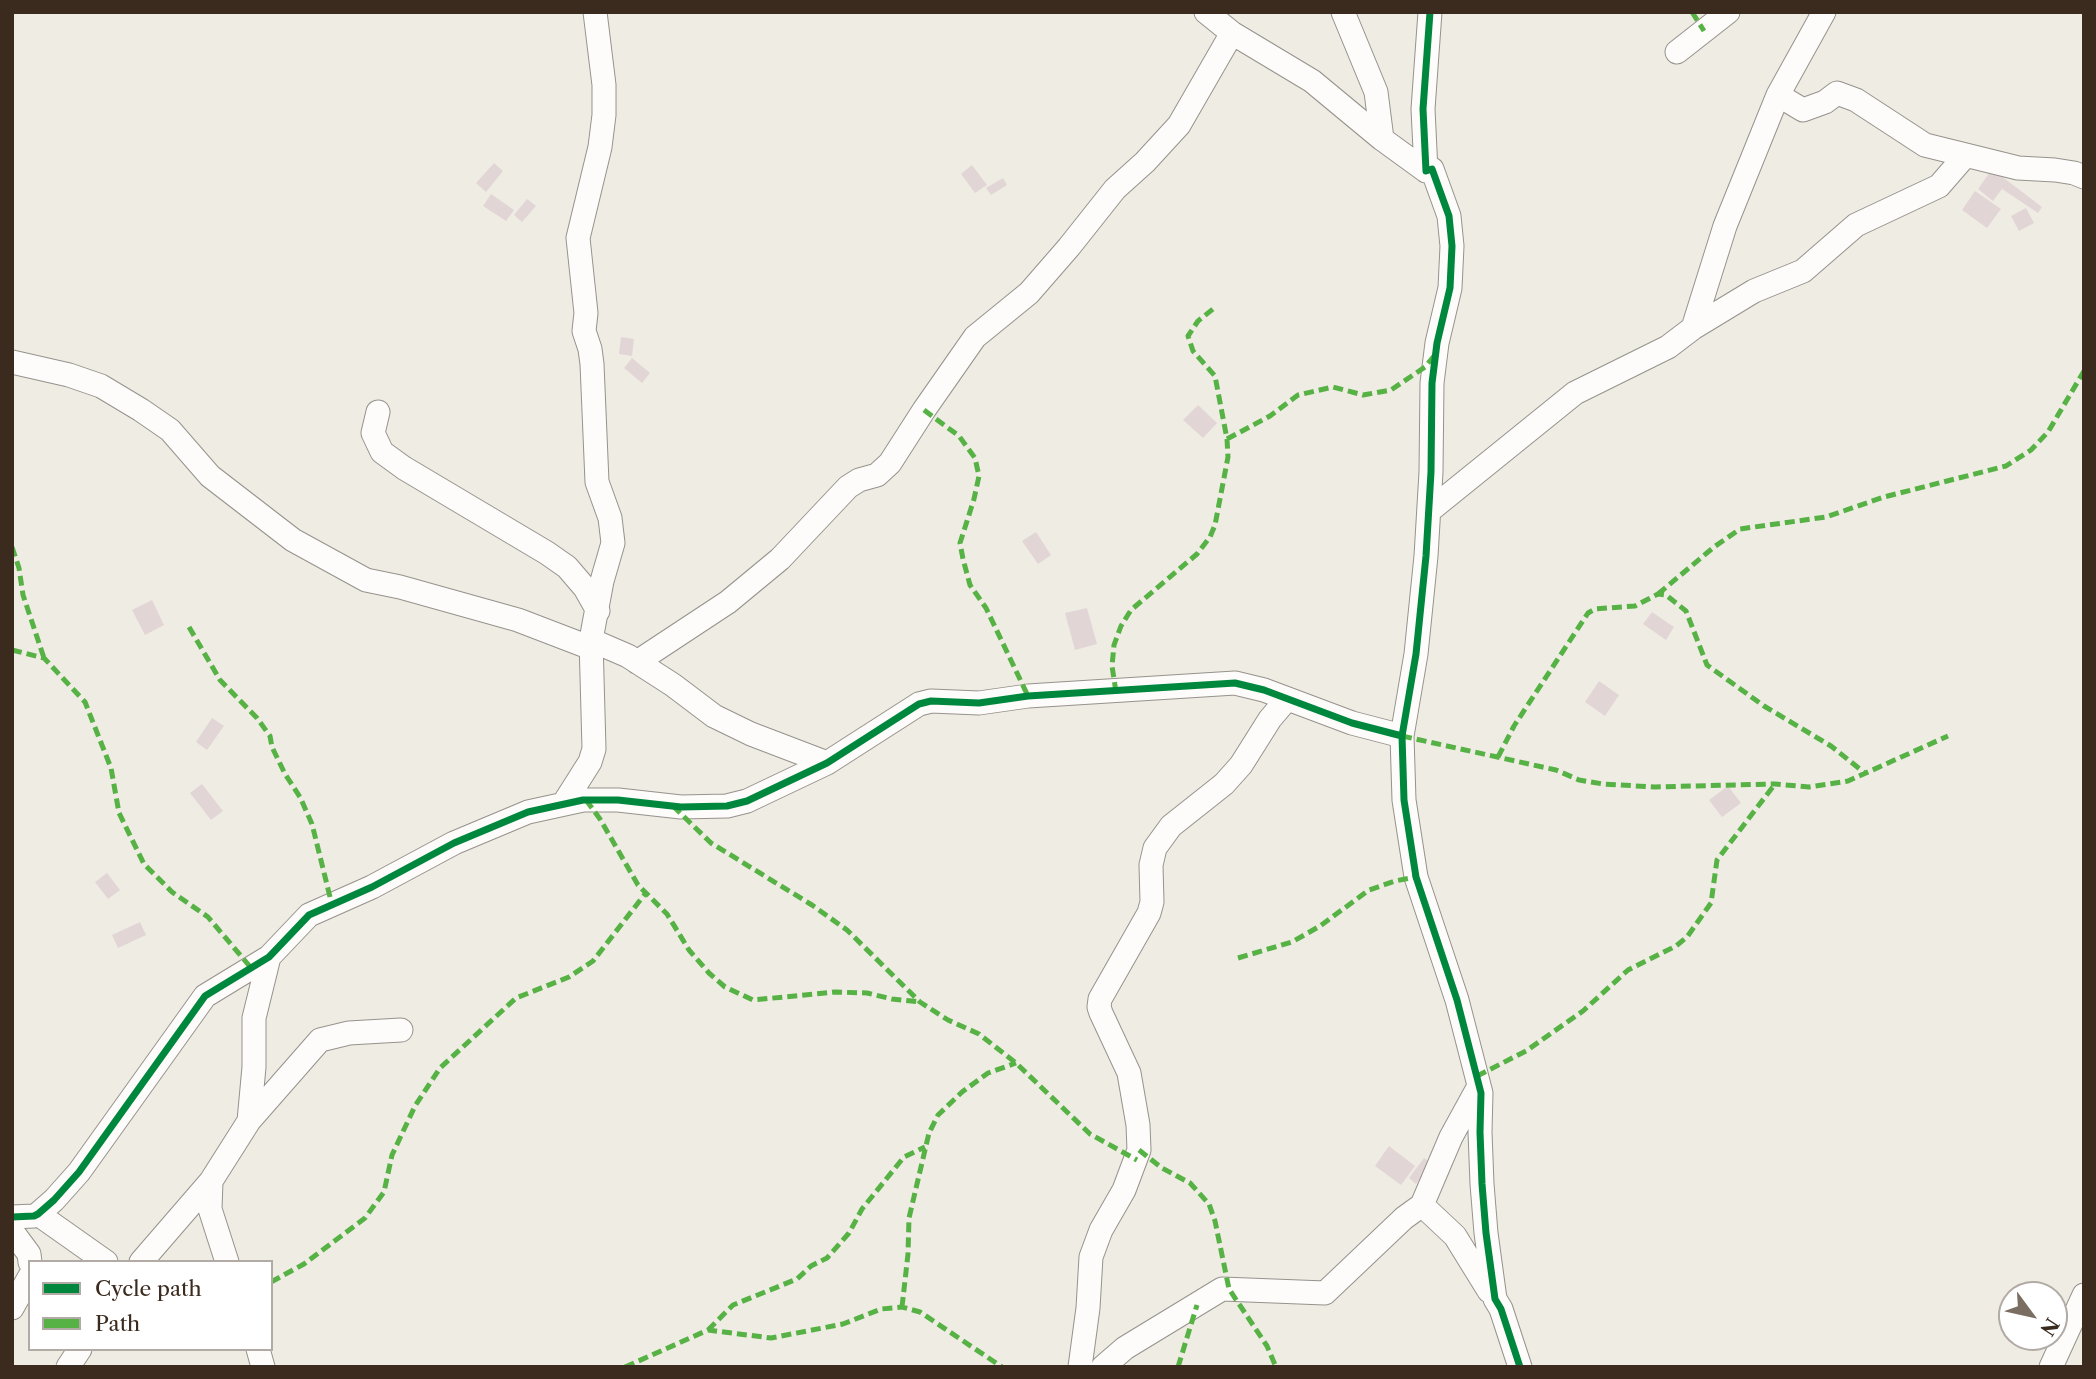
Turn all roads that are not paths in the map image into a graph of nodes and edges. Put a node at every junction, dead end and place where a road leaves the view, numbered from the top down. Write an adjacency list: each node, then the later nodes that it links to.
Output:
1 (595, 12): 18 (street)
2 (1206, 12): 7 (street)
3 (1343, 12): 10 (street)
4 (1430, 12): 12 (street)
5 (1728, 12): 8 (street)
6 (1824, 12): 9 (street)
7 (1232, 33): 10 (street); 20 (street)
8 (1677, 52)
9 (1778, 95): 11 (street); 14 (street)
10 (1382, 139): 12 (street)
11 (1965, 156): 13 (street); 14 (street)
12 (1426, 171): 17 (street)
13 (2084, 177)
14 (1693, 328): 17 (street)
15 (12, 362): 19 (street)
16 (378, 412): 18 (street)
17 (1429, 511): 22 (street)
18 (598, 611): 19 (street)
19 (591, 644): 20 (street); 24 (street)
20 (637, 662): 23 (street)
21 (1287, 699): 22 (street); 23 (street); 44 (street)
22 (1402, 736): 27 (street)
23 (827, 763): 24 (street)
24 (564, 803): 25 (street)
25 (269, 957): 28 (street); 31 (street)
26 (401, 1030): 28 (street)
27 (1479, 1085): 30 (street); 40 (street)
28 (249, 1121): 29 (street)
29 (211, 1181): 36 (street); 37 (street)
30 (1422, 1205): 40 (street); 45 (street)
31 (38, 1214): 32 (street); 35 (street)
32 (12, 1217)
33 (12, 1231): 34 (street)
34 (30, 1260)
35 (103, 1260)
36 (143, 1260)
37 (226, 1260)
38 (28, 1280): 41 (street)
39 (2084, 1296): 47 (street)
40 (1494, 1299): 46 (street)
41 (12, 1308)
42 (79, 1351): 43 (street)
43 (68, 1367)
44 (1080, 1367)
45 (1103, 1367)
46 (1520, 1367)
47 (2051, 1367)

